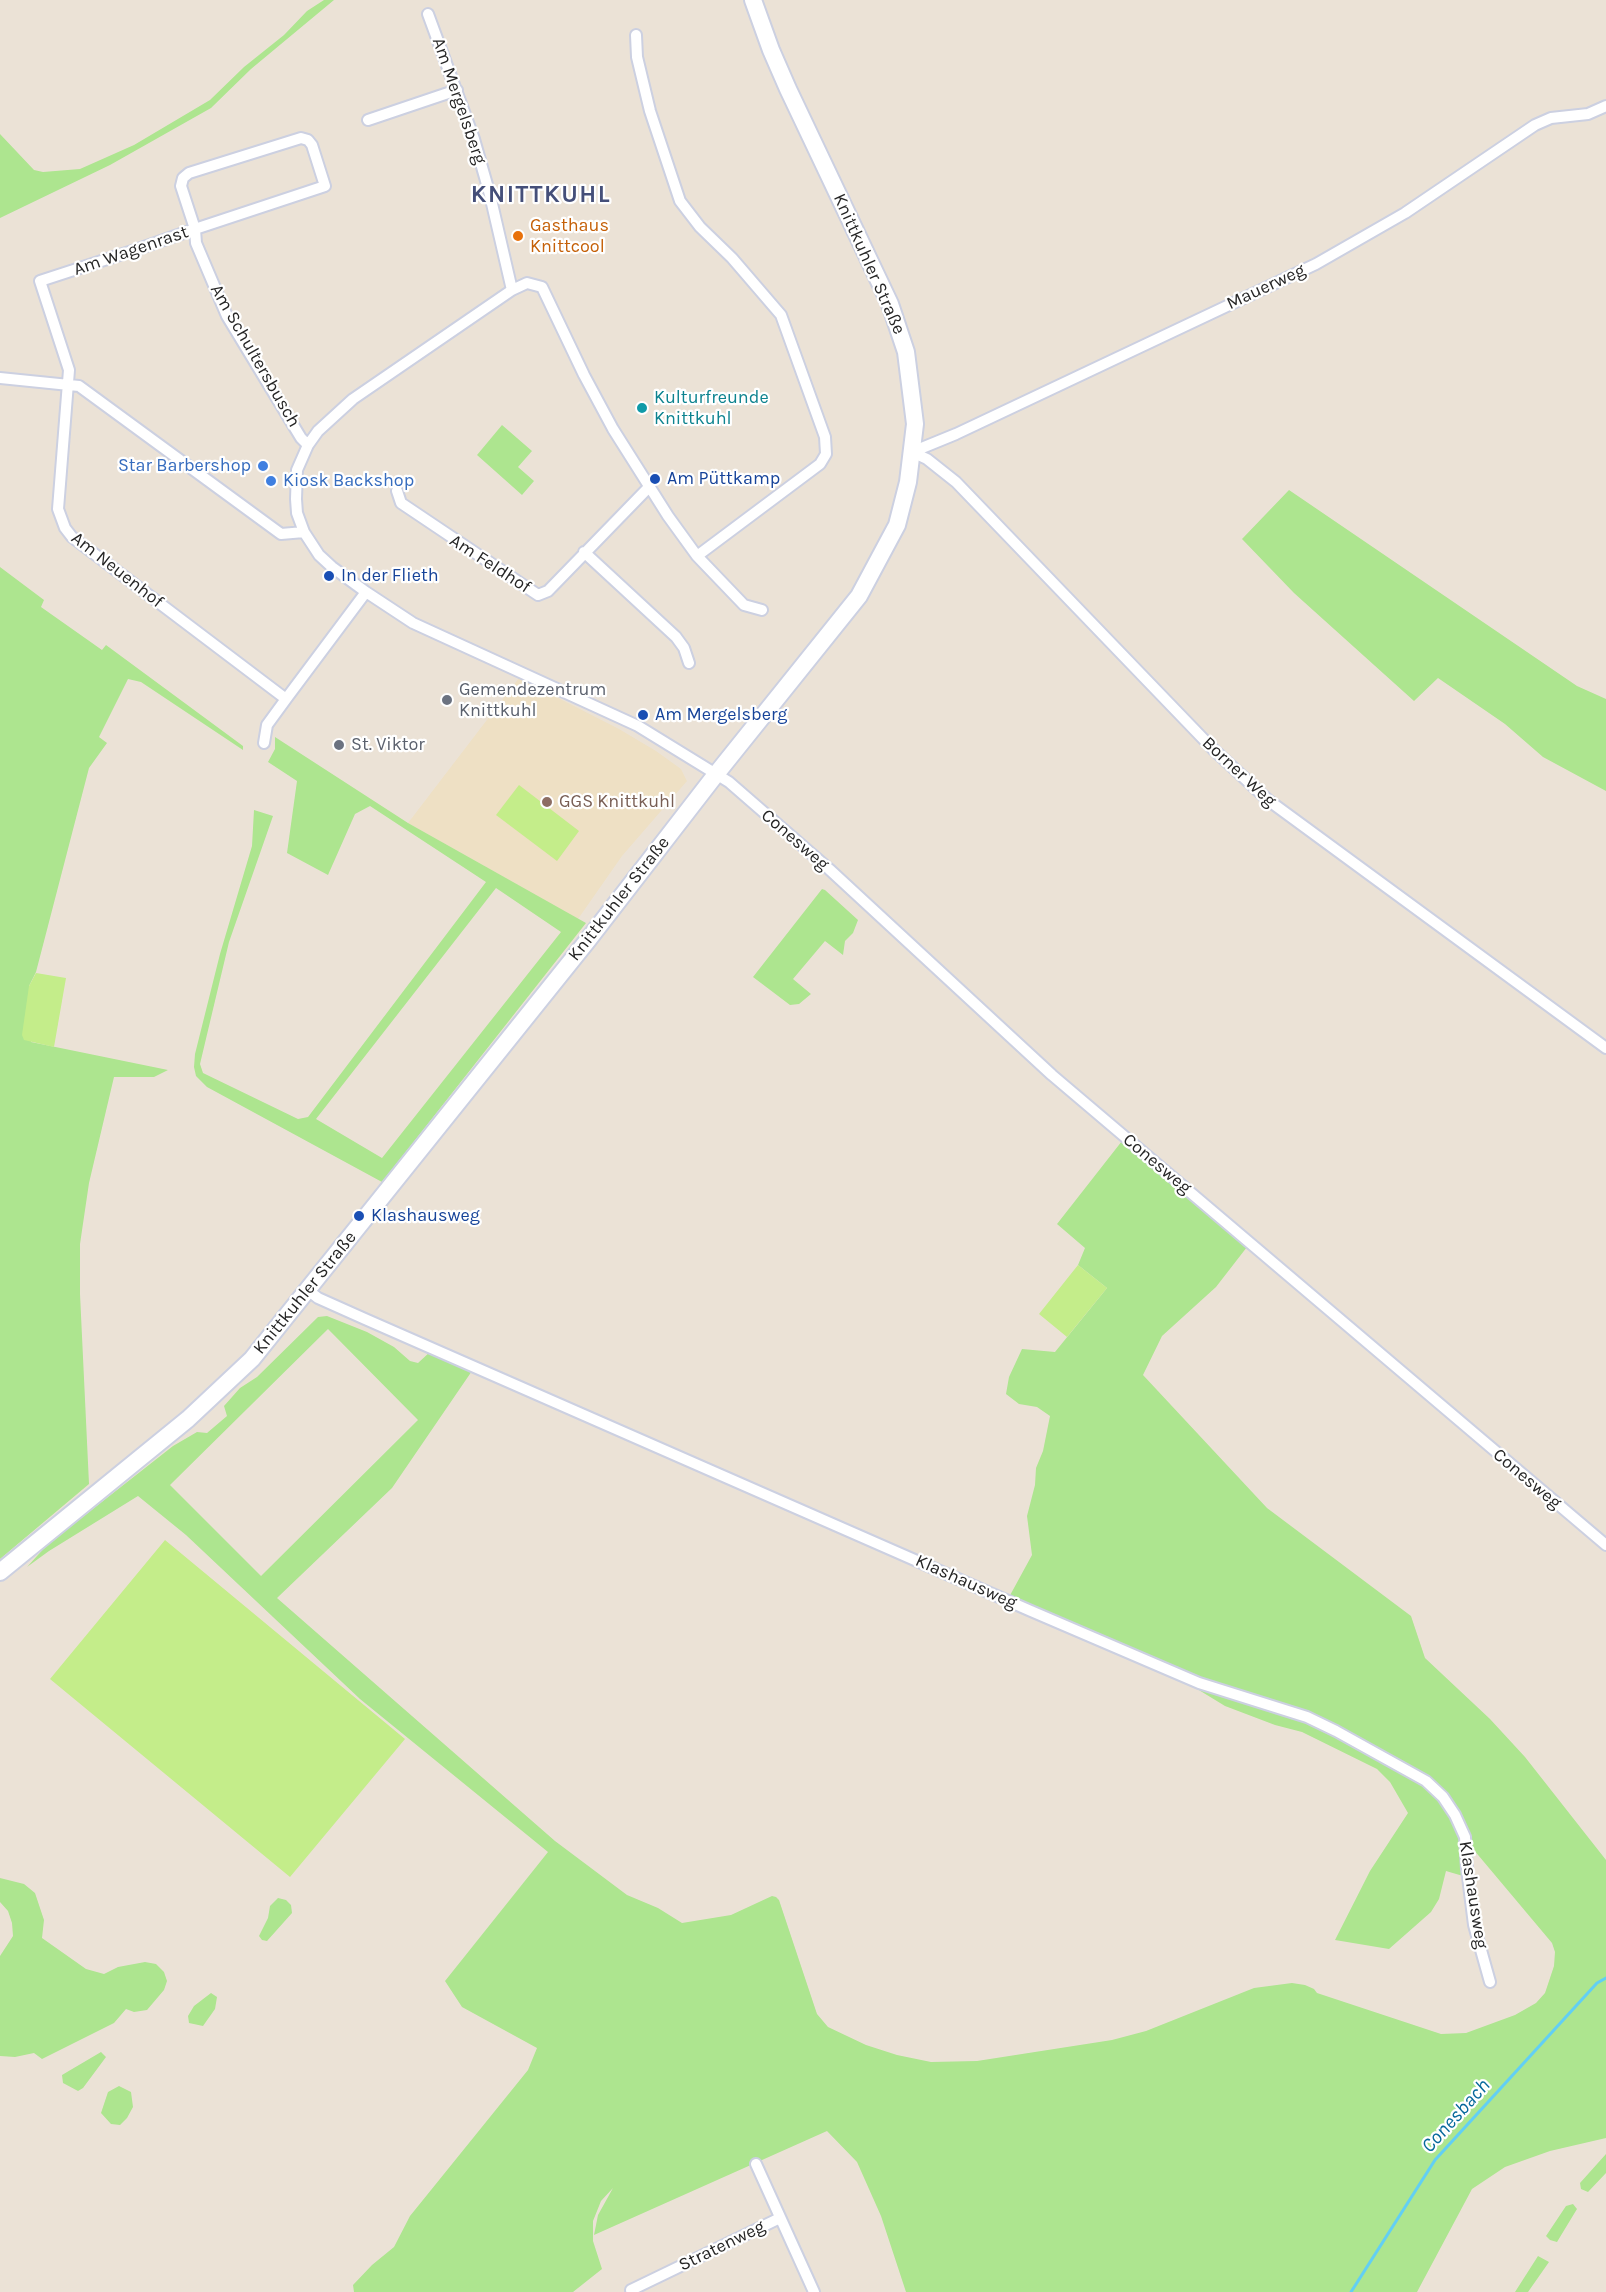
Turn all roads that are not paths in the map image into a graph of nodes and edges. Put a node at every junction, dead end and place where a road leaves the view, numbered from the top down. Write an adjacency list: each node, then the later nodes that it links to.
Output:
1 (753, 0): 13 (street, Knittkuhler Straße)
2 (428, 14): 4 (street, Am Mergelsberg)
3 (636, 35): 18 (street)
4 (457, 90): 6 (street); 9 (street, Am Mergelsberg)
5 (1606, 106): 13 (street, Mauerweg)
6 (368, 120)
7 (325, 186): 8 (street, Am Wagenrast); 8 (street, Am Schultersbusch)
8 (195, 229): 11 (street, Am Wagenrast); 12 (street, Am Schultersbusch)
9 (512, 290): 12 (street); 14 (street)
10 (0, 378): 11 (street)
11 (68, 384): 16 (street); 22 (street, Am Neuenhof)
12 (308, 445): 16 (street)
13 (912, 452): 24 (street, Knittkuhler Straße); 25 (street, Borner Weg)
14 (649, 487): 17 (street, Am Feldhof); 18 (street)
15 (397, 491): 17 (street, Am Feldhof)
16 (304, 532): 19 (street)
17 (584, 552): 21 (street)
18 (697, 556): 20 (street)
19 (366, 592): 22 (street); 24 (street)
20 (762, 610)
21 (689, 663)
22 (286, 699): 23 (street)
23 (264, 743)
24 (717, 773): 26 (street, Knittkuhler Straße); 27 (street, Conesweg)
25 (1606, 1048)
26 (309, 1291): 28 (street, Knittkuhler Straße); 29 (street, Klashausweg)
27 (1606, 1545)
28 (0, 1572)
29 (1490, 1982)
30 (756, 2164): 31 (street, Stratenweg)
31 (780, 2218): 32 (street, Stratenweg); 33 (street, Stratenweg)
32 (632, 2291)
33 (814, 2292)

